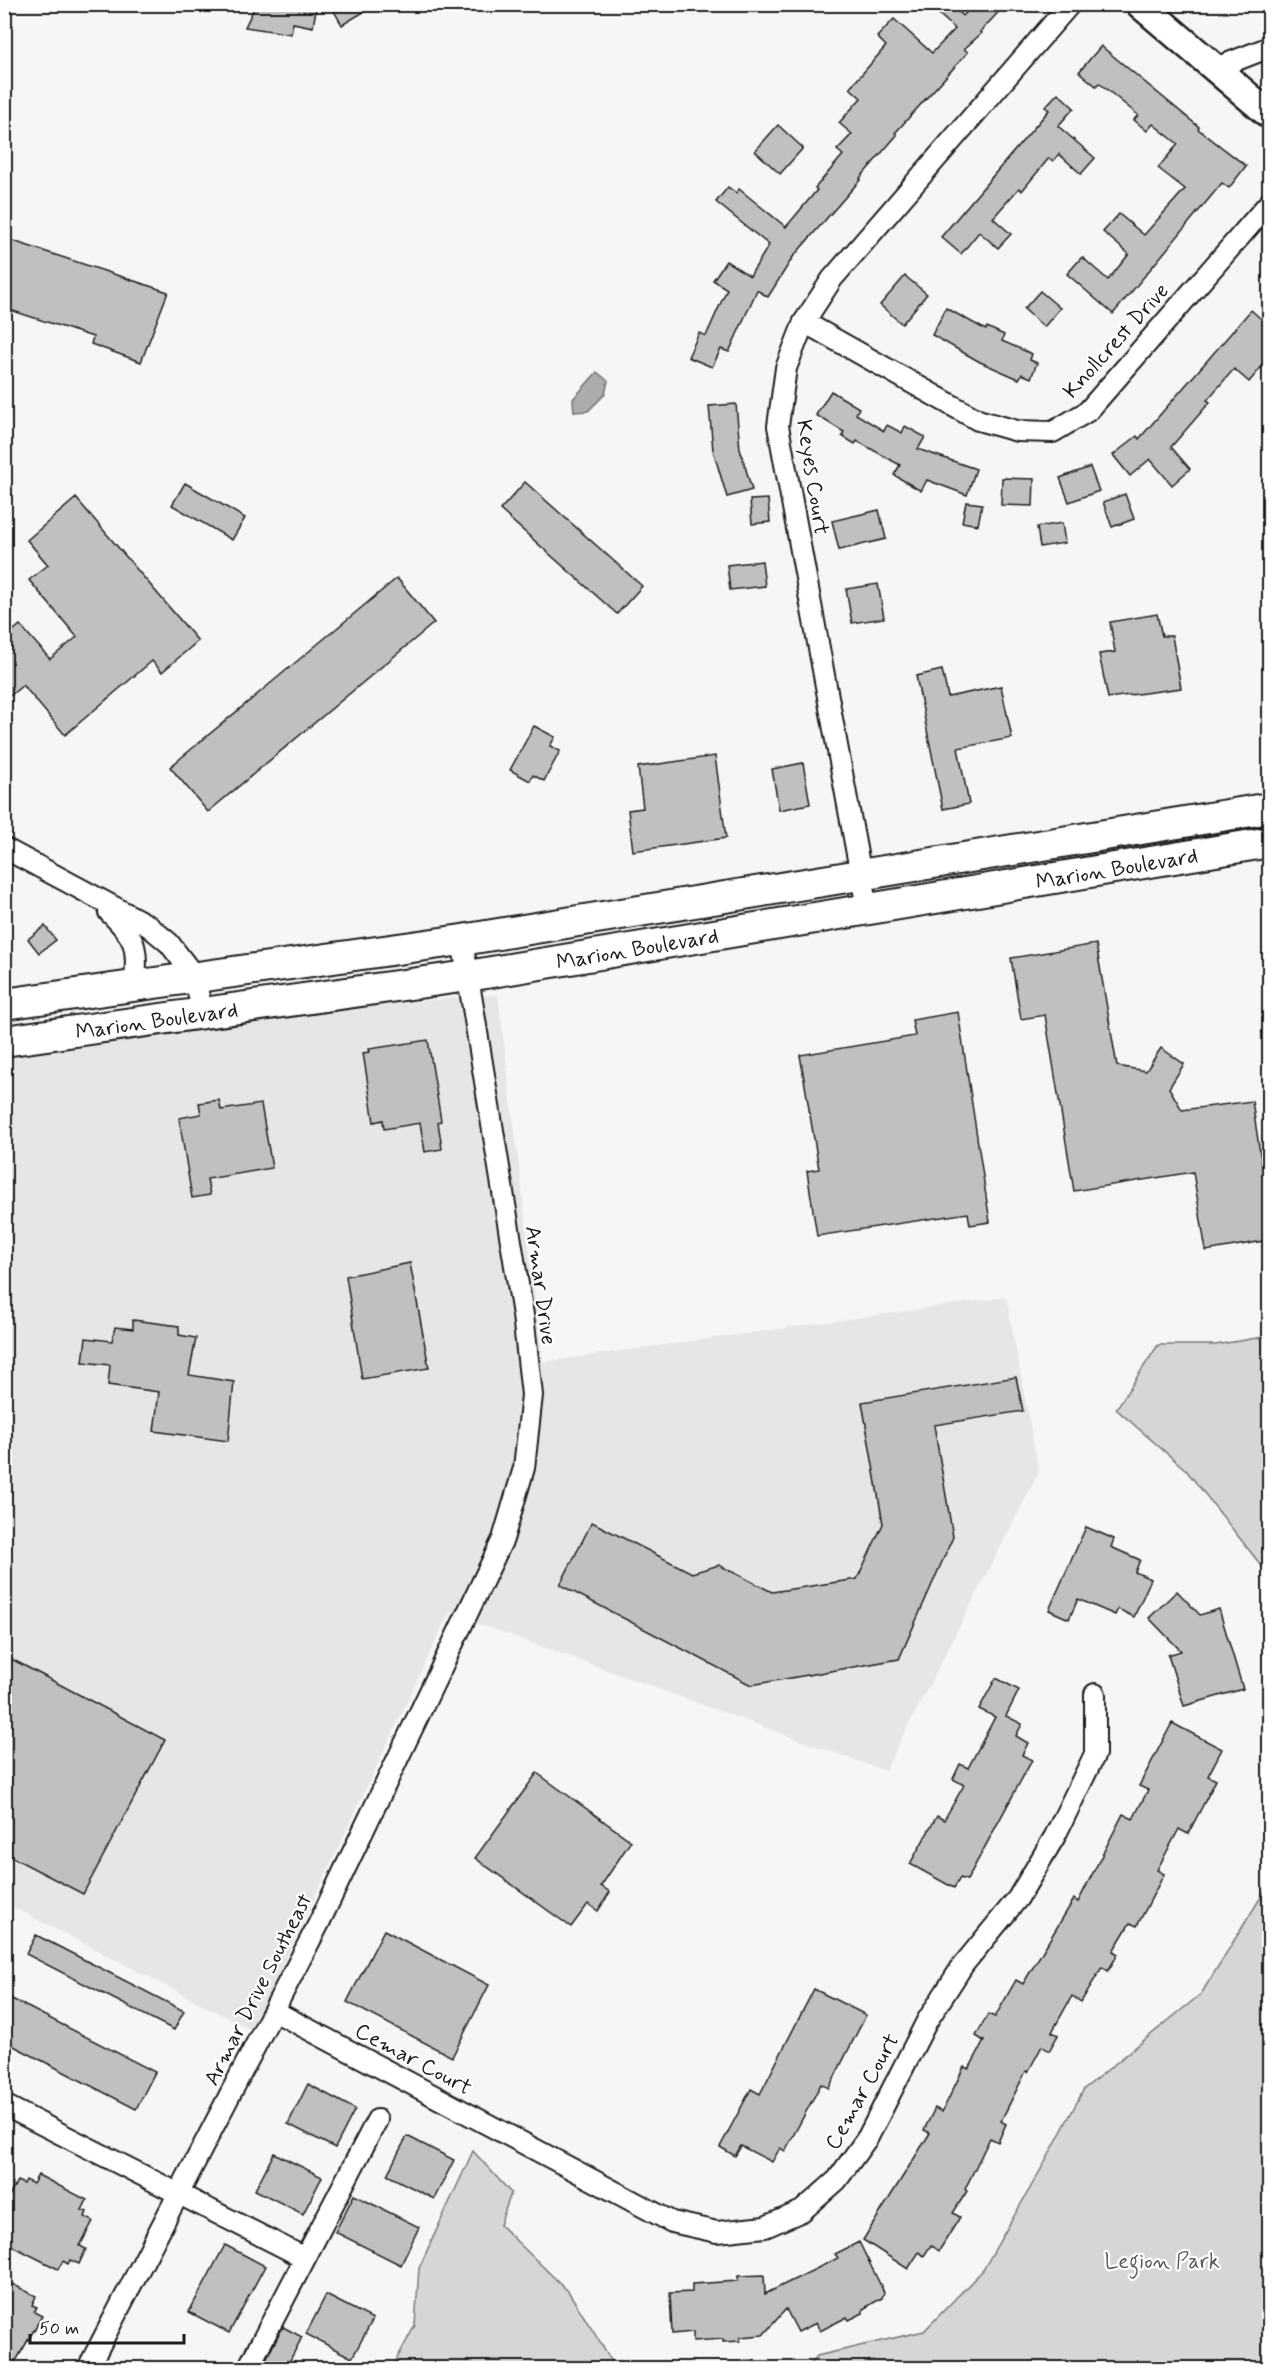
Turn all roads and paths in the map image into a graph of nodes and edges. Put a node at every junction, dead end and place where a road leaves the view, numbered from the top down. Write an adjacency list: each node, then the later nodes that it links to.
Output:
1 (1070, 4): 7 (street, Keyes Court)
2 (1140, 4): 4 (main road)
3 (1269, 47): 4 (street)
4 (1216, 69): 5 (main road)
5 (1269, 115)
6 (1269, 202): 7 (street, Knollcrest Drive)
7 (804, 322): 11 (street, Keyes Court)
8 (1269, 808): 11 (main road, Marion Boulevard)
9 (1269, 842): 13 (main road, Marion Boulevard)
10 (4, 848): 12 (street)
11 (862, 875): 13 (street, Keyes Court); 14 (main road, Marion Boulevard)
12 (92, 895): 16 (street); 17 (street)
13 (867, 908): 15 (main road, Marion Boulevard)
14 (462, 940): 15 (street, Armar Drive); 16 (main road, Marion Boulevard)
15 (468, 976): 19 (main road, Marion Boulevard); 21 (street, Armar Drive)
16 (195, 977): 17 (main road, Marion Boulevard); 19 (street)
17 (135, 986): 18 (main road, Marion Boulevard)
18 (4, 1004)
19 (202, 1012): 20 (main road, Marion Boulevard)
20 (4, 1041)
21 (461, 1627): 23 (street, Armar Drive Southeast)
22 (1095, 1694): 23 (street, Cemar Court)
23 (274, 2011): 26 (street, Armar Drive Southeast)
24 (4, 2105): 26 (street)
25 (377, 2120): 27 (street)
26 (180, 2194): 27 (street); 28 (street, Armar Drive Southeast)
27 (305, 2258): 29 (street)
28 (88, 2368)
29 (248, 2368)

